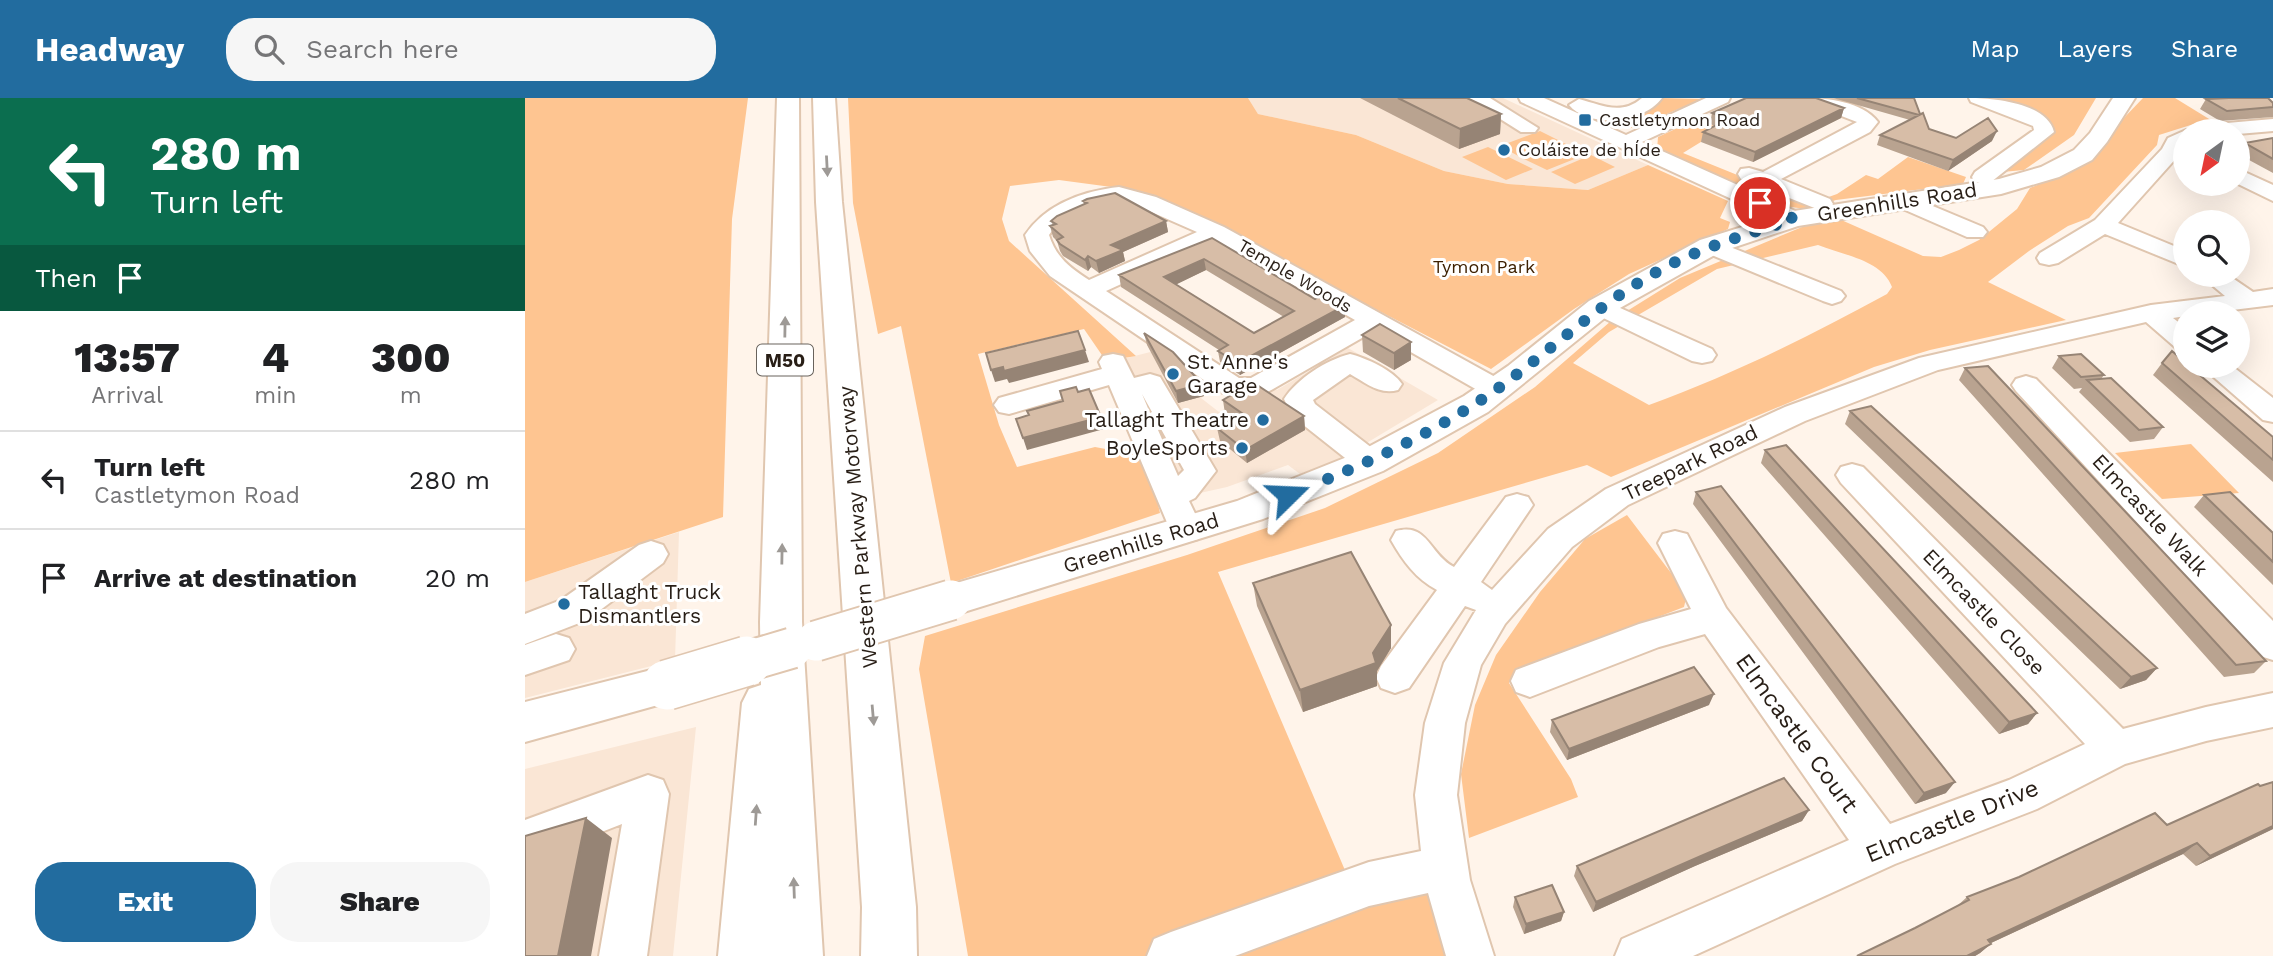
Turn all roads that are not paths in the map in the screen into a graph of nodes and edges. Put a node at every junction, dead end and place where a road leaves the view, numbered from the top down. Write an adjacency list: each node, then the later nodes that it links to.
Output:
1 (788, 98): 55 (main road, M50, one-way to 1)
2 (824, 98): 66 (main road, Western Parkway Motorway / M50, one-way to 66)
3 (1476, 98): 13 (street)
4 (1528, 98): 14 (street)
5 (1564, 98): 6 (street)
6 (1653, 98)
7 (1721, 98): 14 (street)
8 (1812, 98): 18 (street)
9 (1978, 98): 17 (street)
10 (2125, 98): 21 (main road, Greenhills Road)
11 (2273, 125): 12 (street)
12 (2251, 127)
13 (1528, 128)
14 (1625, 143): 22 (street)
15 (1692, 152): 18 (street)
16 (2173, 155): 23 (street)
17 (1983, 177)
18 (1764, 180): 22 (street)
19 (2251, 182): 20 (street)
20 (2273, 194)
21 (1904, 201): 22 (main road, Greenhills Road); 25 (street)
22 (1808, 211): 26 (main road, Greenhills Road)
23 (2103, 225): 27 (street); 28 (street)
24 (1216, 232): 30 (street, Temple Woods); 30 (street, Temple Woods); 36 (street, Temple Woods)
25 (1975, 232)
26 (1710, 246): 31 (street); 34 (main road, Greenhills Road)
27 (2173, 254)
28 (2049, 258)
29 (2229, 287): 33 (street)
30 (1088, 290): 36 (street, Temple Woods)
31 (1832, 296)
32 (2273, 297): 33 (street, Treepark Road)
33 (2246, 299): 35 (street, Treepark Road)
34 (1600, 307): 38 (street); 42 (main road, Greenhills Road)
35 (2151, 313): 37 (street); 53 (street, Treepark Road)
36 (1373, 321): 42 (street, Temple Woods)
37 (2173, 331)
38 (1702, 355)
39 (2230, 378): 44 (street)
40 (1388, 384): 45 (street)
41 (2027, 385): 57 (street, Elmcastle Walk)
42 (1496, 389): 45 (main road, Greenhills Road)
43 (1009, 405): 48 (street)
44 (2273, 413)
45 (1364, 457): 48 (main road, Greenhills Road)
46 (1852, 475): 62 (street, Elmcastle Close)
47 (1517, 505): 52 (street)
48 (1179, 513): 61 (main road, Greenhills Road, bridge)
49 (1408, 540): 52 (street)
50 (1675, 543): 54 (street, Elmcastle Court)
51 (651, 554): 56 (street)
52 (1459, 586): 53 (street); 58 (street)
53 (1497, 607): 65 (street, Treepark Road)
54 (1713, 618): 59 (street); 64 (street, Elmcastle Court)
55 (782, 622): 68 (main road, M50, one-way to 55); 69 (main road, M50, one-way to 55)
56 (525, 629)
57 (2273, 645)
58 (1395, 677)
59 (1529, 681)
60 (2273, 710): 62 (street, Elmcastle Drive)
61 (525, 722)
62 (2116, 750): 64 (street, Elmcastle Drive)
63 (525, 841): 67 (street)
64 (1881, 848): 72 (street, Elmcastle Drive)
65 (1445, 868): 70 (street); 71 (street, Treepark Road)
66 (892, 940)
67 (623, 956)
68 (746, 956)
69 (795, 956)
70 (1171, 956)
71 (1470, 956)
72 (1639, 956)

